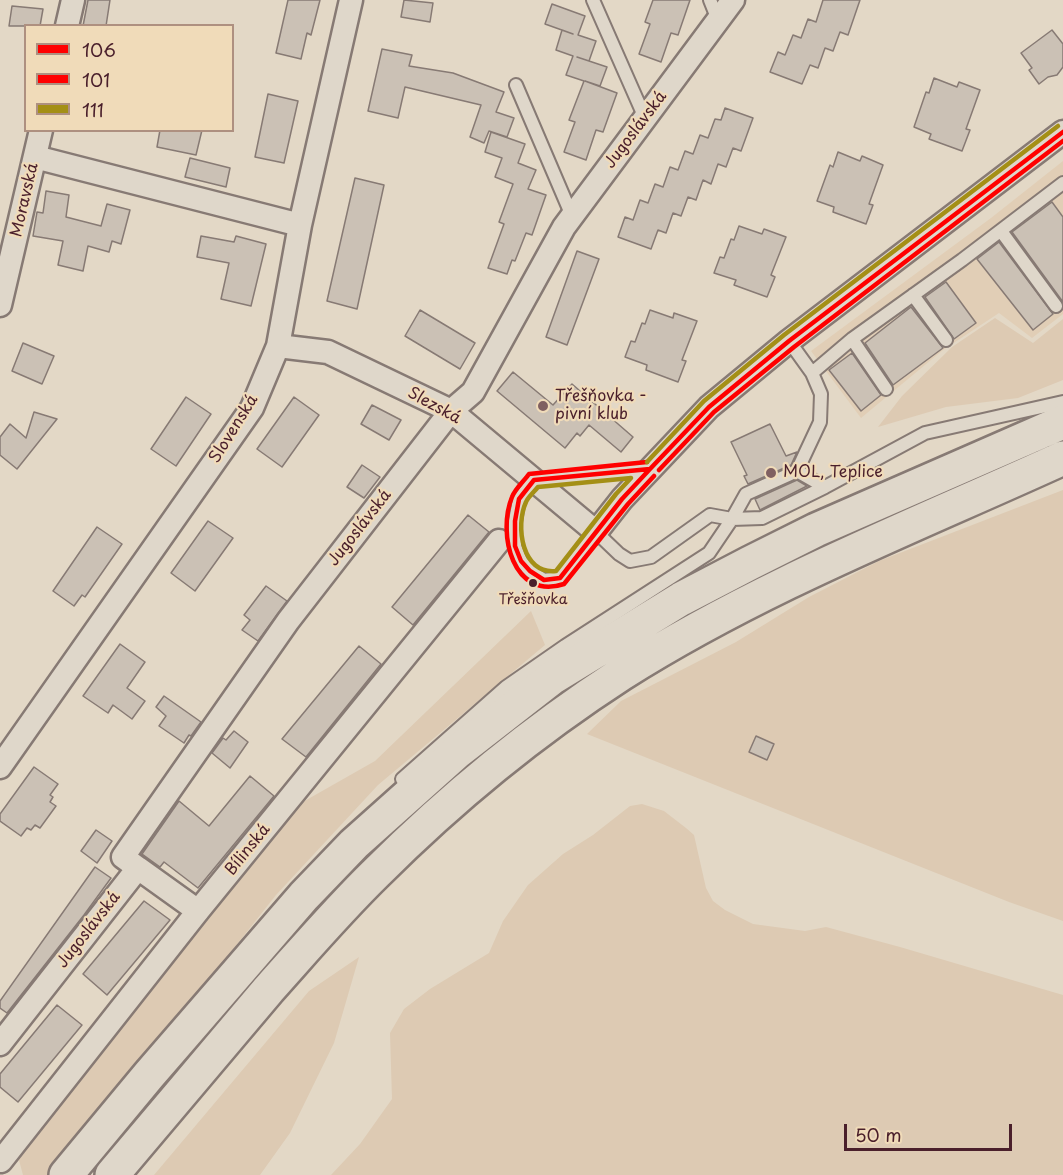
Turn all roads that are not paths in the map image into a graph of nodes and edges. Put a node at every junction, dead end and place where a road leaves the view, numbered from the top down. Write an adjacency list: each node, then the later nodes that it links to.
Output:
1 (73, 0): 6 (street)
2 (351, 0): 14 (street, Slovenská)
3 (593, 0): 8 (lane)
4 (733, 0): 5 (street, Jugoslávská)
5 (714, 10): 8 (street, Jugoslávská)
6 (67, 24)
7 (516, 85): 13 (lane)
8 (645, 118): 13 (street, Jugoslávská)
9 (41, 132): 11 (street, Moravská)
10 (1063, 132): 21 (street)
11 (35, 157): 14 (street); 17 (street, Moravská)
12 (1062, 185): 15 (lane)
13 (572, 216): 26 (street, Jugoslávská)
14 (300, 225): 22 (street, Slovenská)
15 (1001, 231): 16 (lane); 18 (lane)
16 (913, 296): 19 (lane); 20 (lane)
17 (0, 304)
18 (1056, 306)
19 (852, 339): 23 (lane); 24 (lane)
20 (946, 340)
21 (789, 341): 23 (lane); 29 (street)
22 (278, 346): 26 (street, Slezská); 36 (street, Slovenská)
23 (812, 373): 30 (lane)
24 (886, 389)
25 (1063, 402): 32 (lane)
26 (451, 411): 31 (street, Slezská); 39 (street, Jugoslávská)
27 (1063, 422): 40 (highway)
28 (1063, 460): 45 (highway)
29 (652, 469): 31 (lane); 34 (street)
30 (798, 471): 32 (lane); 33 (lane)
31 (534, 480): 34 (street, Slezská); 34 (lane)
32 (825, 487): 33 (lane)
33 (732, 519): 34 (lane); 37 (lane)
34 (596, 532)
35 (499, 541): 41 (street, Bílinská)
36 (0, 767)
37 (393, 788)
38 (344, 837): 40 (lane)
39 (138, 868): 41 (street); 42 (street, Jugoslávská)
40 (304, 896): 44 (highway)
41 (198, 911): 43 (street, Bílinská)
42 (0, 1044)
43 (3, 1164)
44 (66, 1175)
45 (112, 1175)

